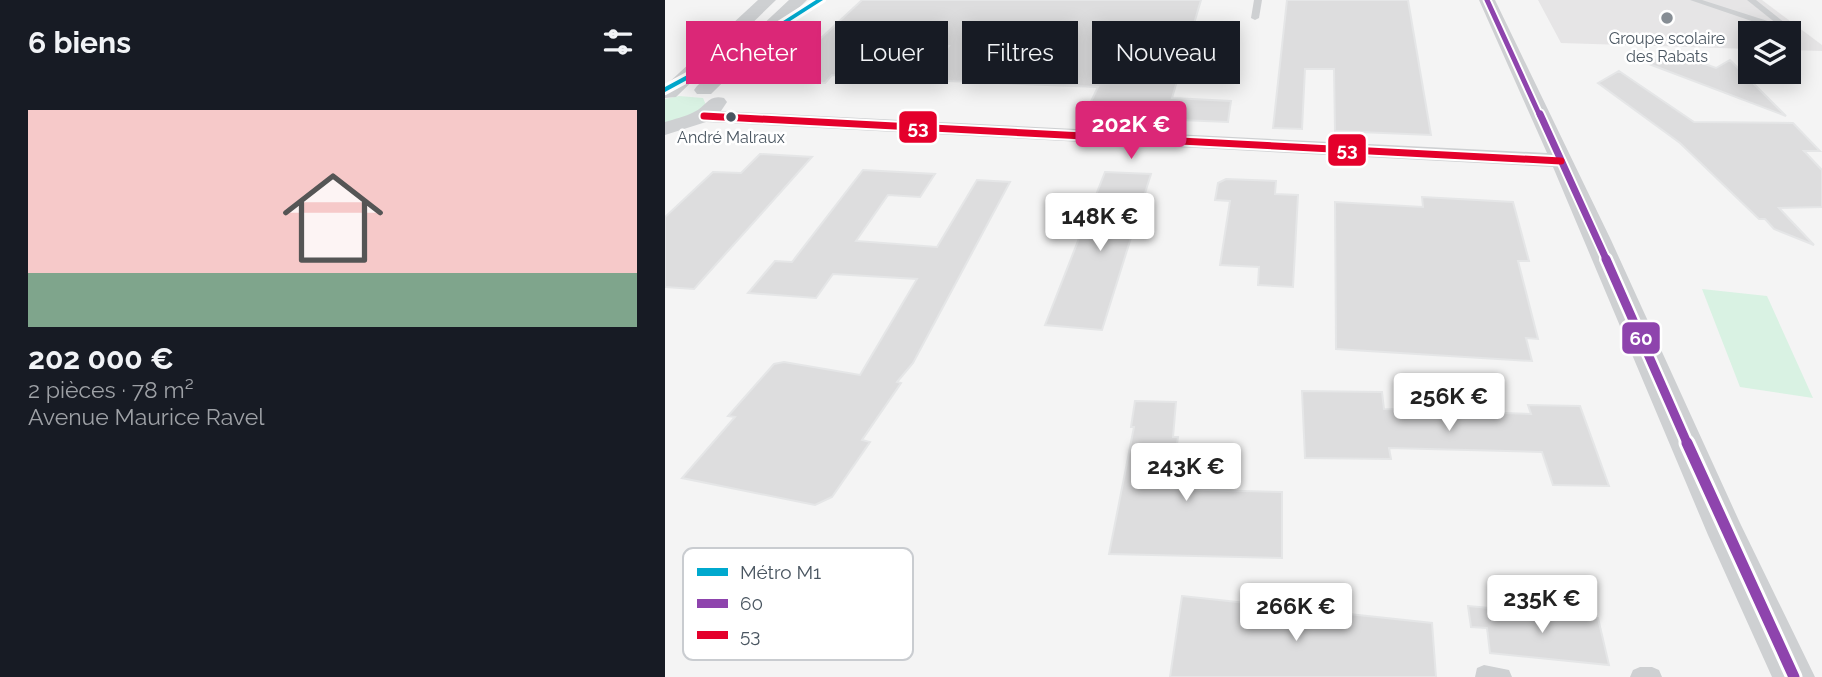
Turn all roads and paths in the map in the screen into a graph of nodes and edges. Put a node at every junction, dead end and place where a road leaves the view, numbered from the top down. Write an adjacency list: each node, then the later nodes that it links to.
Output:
1 (768, 0): 9 (street)
2 (799, 0): 8 (street)
3 (1258, 0): 7 (lane)
4 (1487, 0): 12 (street)
5 (1694, 0): 6 (lane)
6 (1751, 0)
7 (1255, 18)
8 (705, 90): 9 (street); 10 (street)
9 (667, 94)
10 (704, 116): 11 (street); 12 (street)
11 (665, 129)
12 (1561, 161): 15 (street)
13 (1640, 677): 14 (lane)
14 (1652, 677)
15 (1794, 677)

